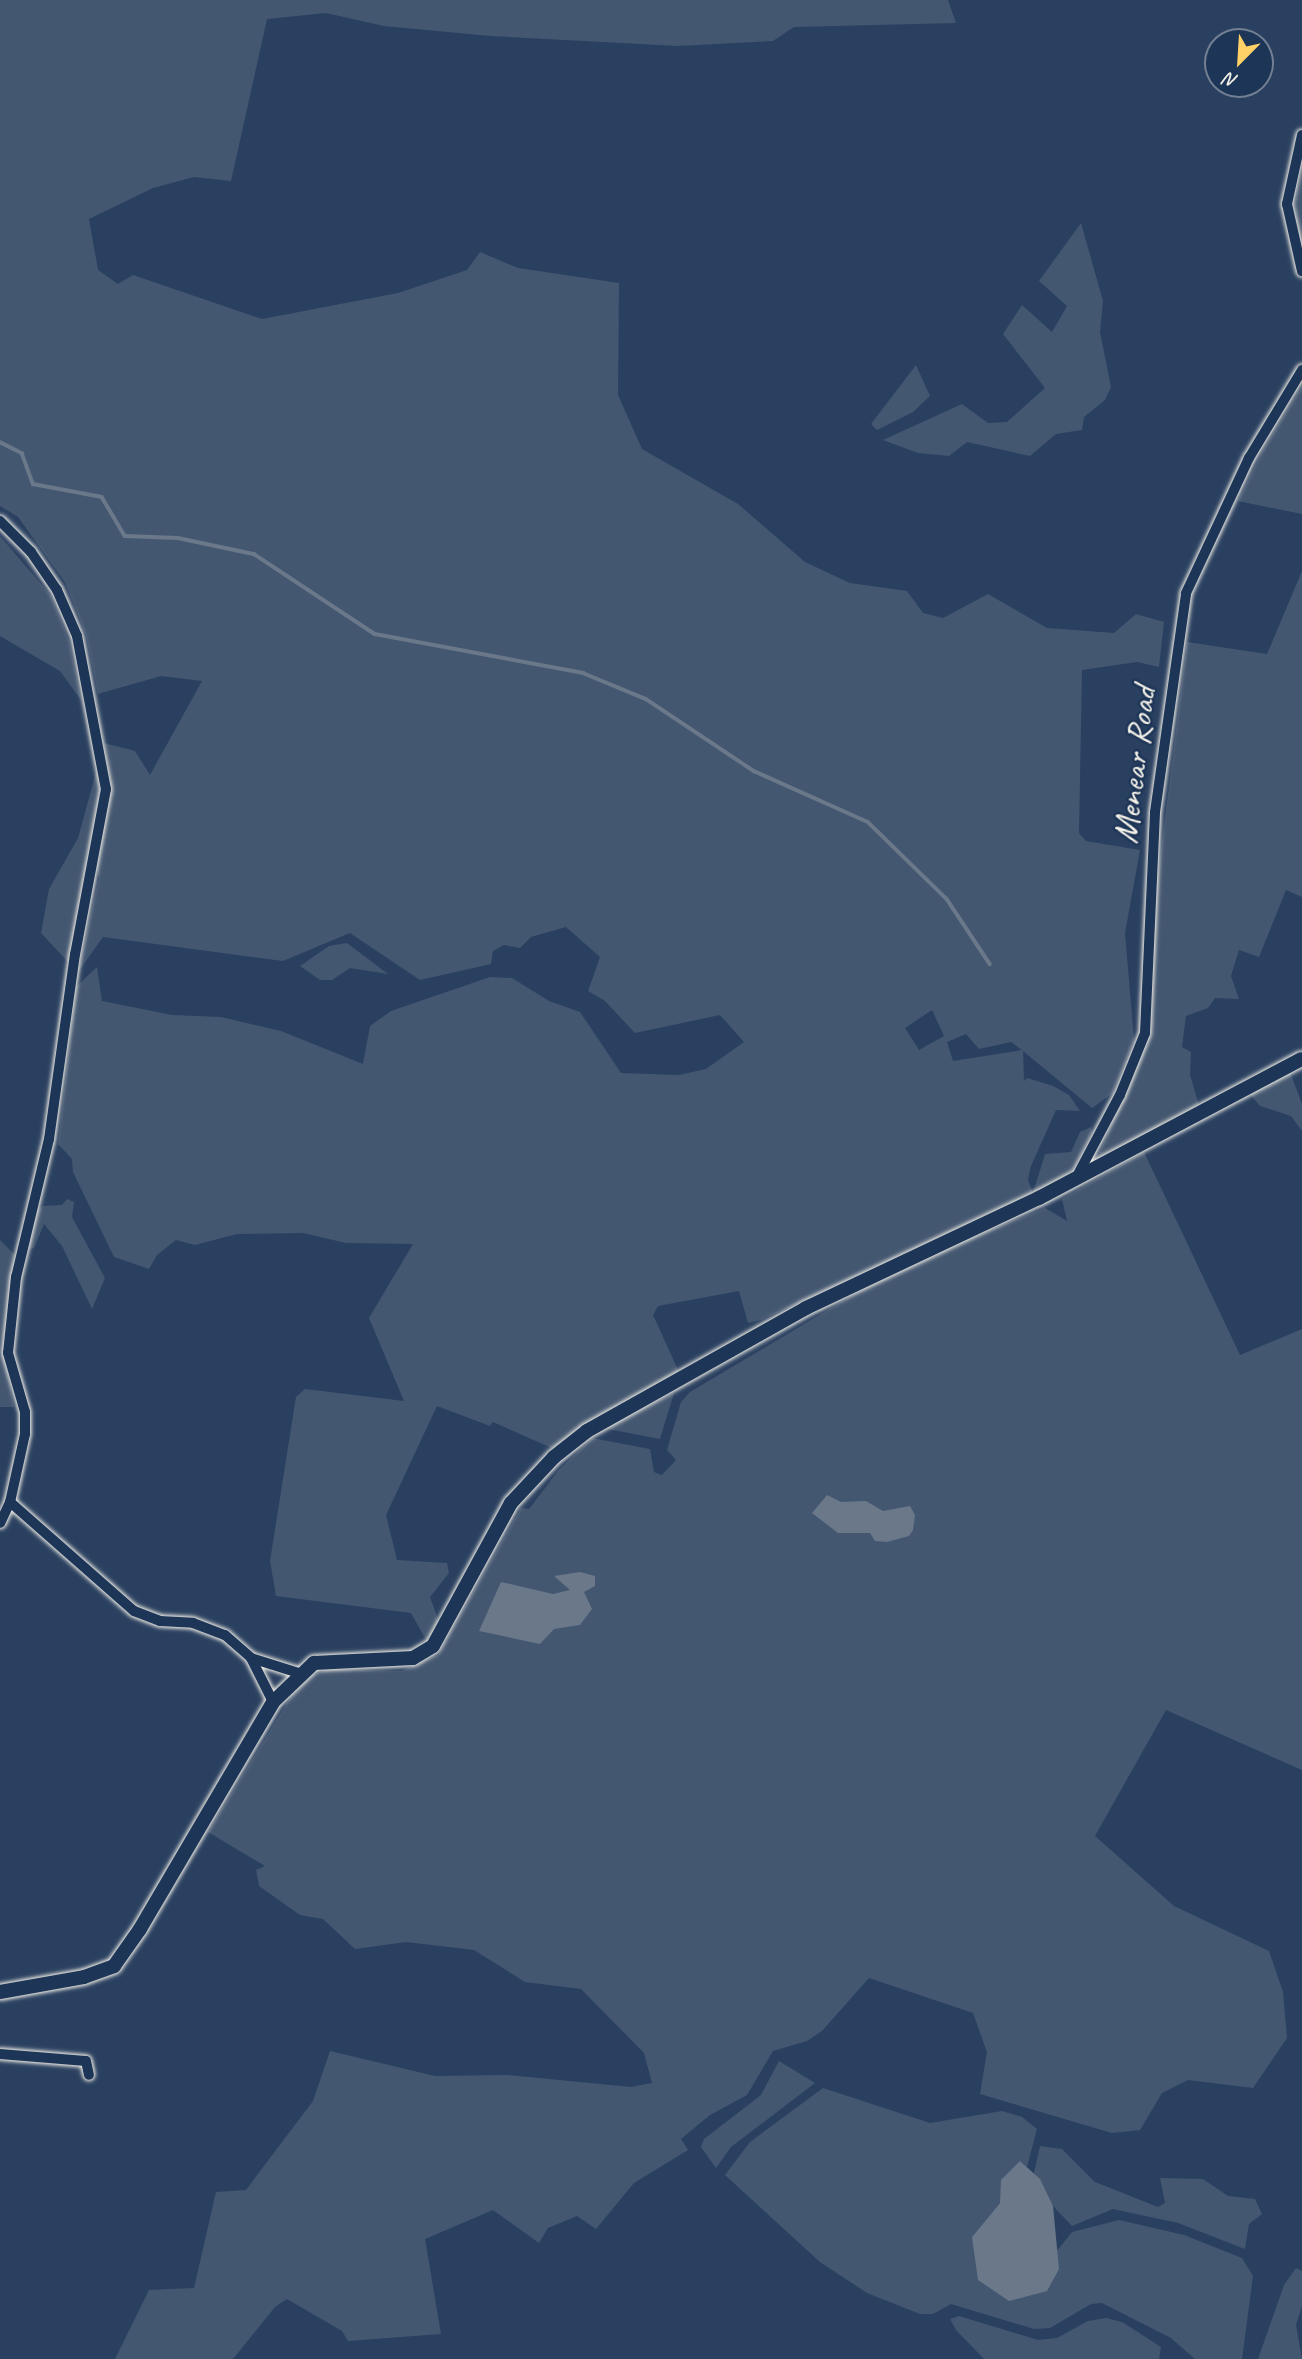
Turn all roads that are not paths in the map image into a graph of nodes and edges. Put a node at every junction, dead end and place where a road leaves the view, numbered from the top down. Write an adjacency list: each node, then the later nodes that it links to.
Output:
1 (1302, 135): 2 (street)
2 (1302, 271)
3 (1302, 370): 6 (street, Menear Road)
4 (0, 520): 7 (street)
5 (1302, 1059): 6 (street)
6 (1075, 1180): 10 (street)
7 (10, 1502): 8 (street); 9 (street)
8 (0, 1523)
9 (251, 1658): 10 (street); 11 (street)
10 (299, 1673): 11 (street)
11 (273, 1702): 12 (street)
12 (0, 1992)
13 (0, 2054): 14 (street)
14 (89, 2075)

